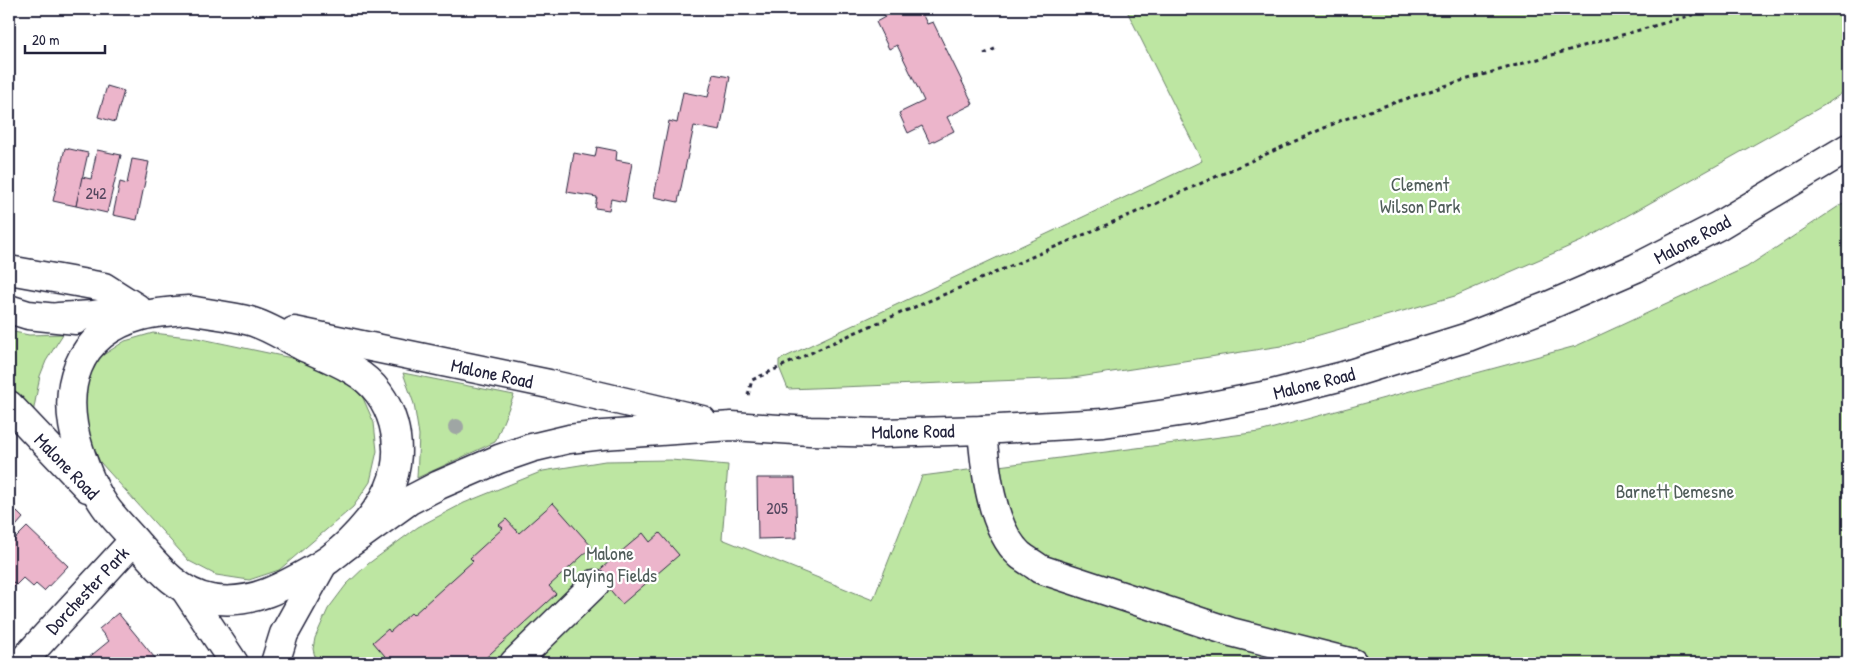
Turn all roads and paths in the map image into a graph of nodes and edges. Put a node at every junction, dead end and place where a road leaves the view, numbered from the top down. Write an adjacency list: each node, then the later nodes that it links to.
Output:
1 (1713, 9): 12 (path)
2 (998, 48): 3 (path)
3 (984, 54)
4 (1848, 148): 15 (main road, Malone Road)
5 (9, 270): 6 (main road)
6 (137, 308): 8 (main road); 9 (main road)
7 (9, 309): 9 (main road)
8 (189, 310): 10 (main road); 11 (main road)
9 (58, 317): 11 (main road)
10 (251, 322): 14 (main road, Malone Road); 18 (main road)
11 (116, 326): 16 (main road)
12 (748, 395)
13 (9, 405): 16 (main road, Malone Road)
14 (732, 426): 15 (main road, Malone Road); 18 (main road, Malone Road)
15 (982, 430): 25 (main road)
16 (105, 506): 17 (main road)
17 (134, 540): 20 (main road); 21 (main road, Dorchester Park)
18 (333, 556): 20 (main road); 23 (main road)
19 (595, 584): 24 (main road)
20 (186, 591): 22 (main road)
21 (20, 663)
22 (234, 663)
23 (275, 663)
24 (514, 663)
25 (1353, 663)

